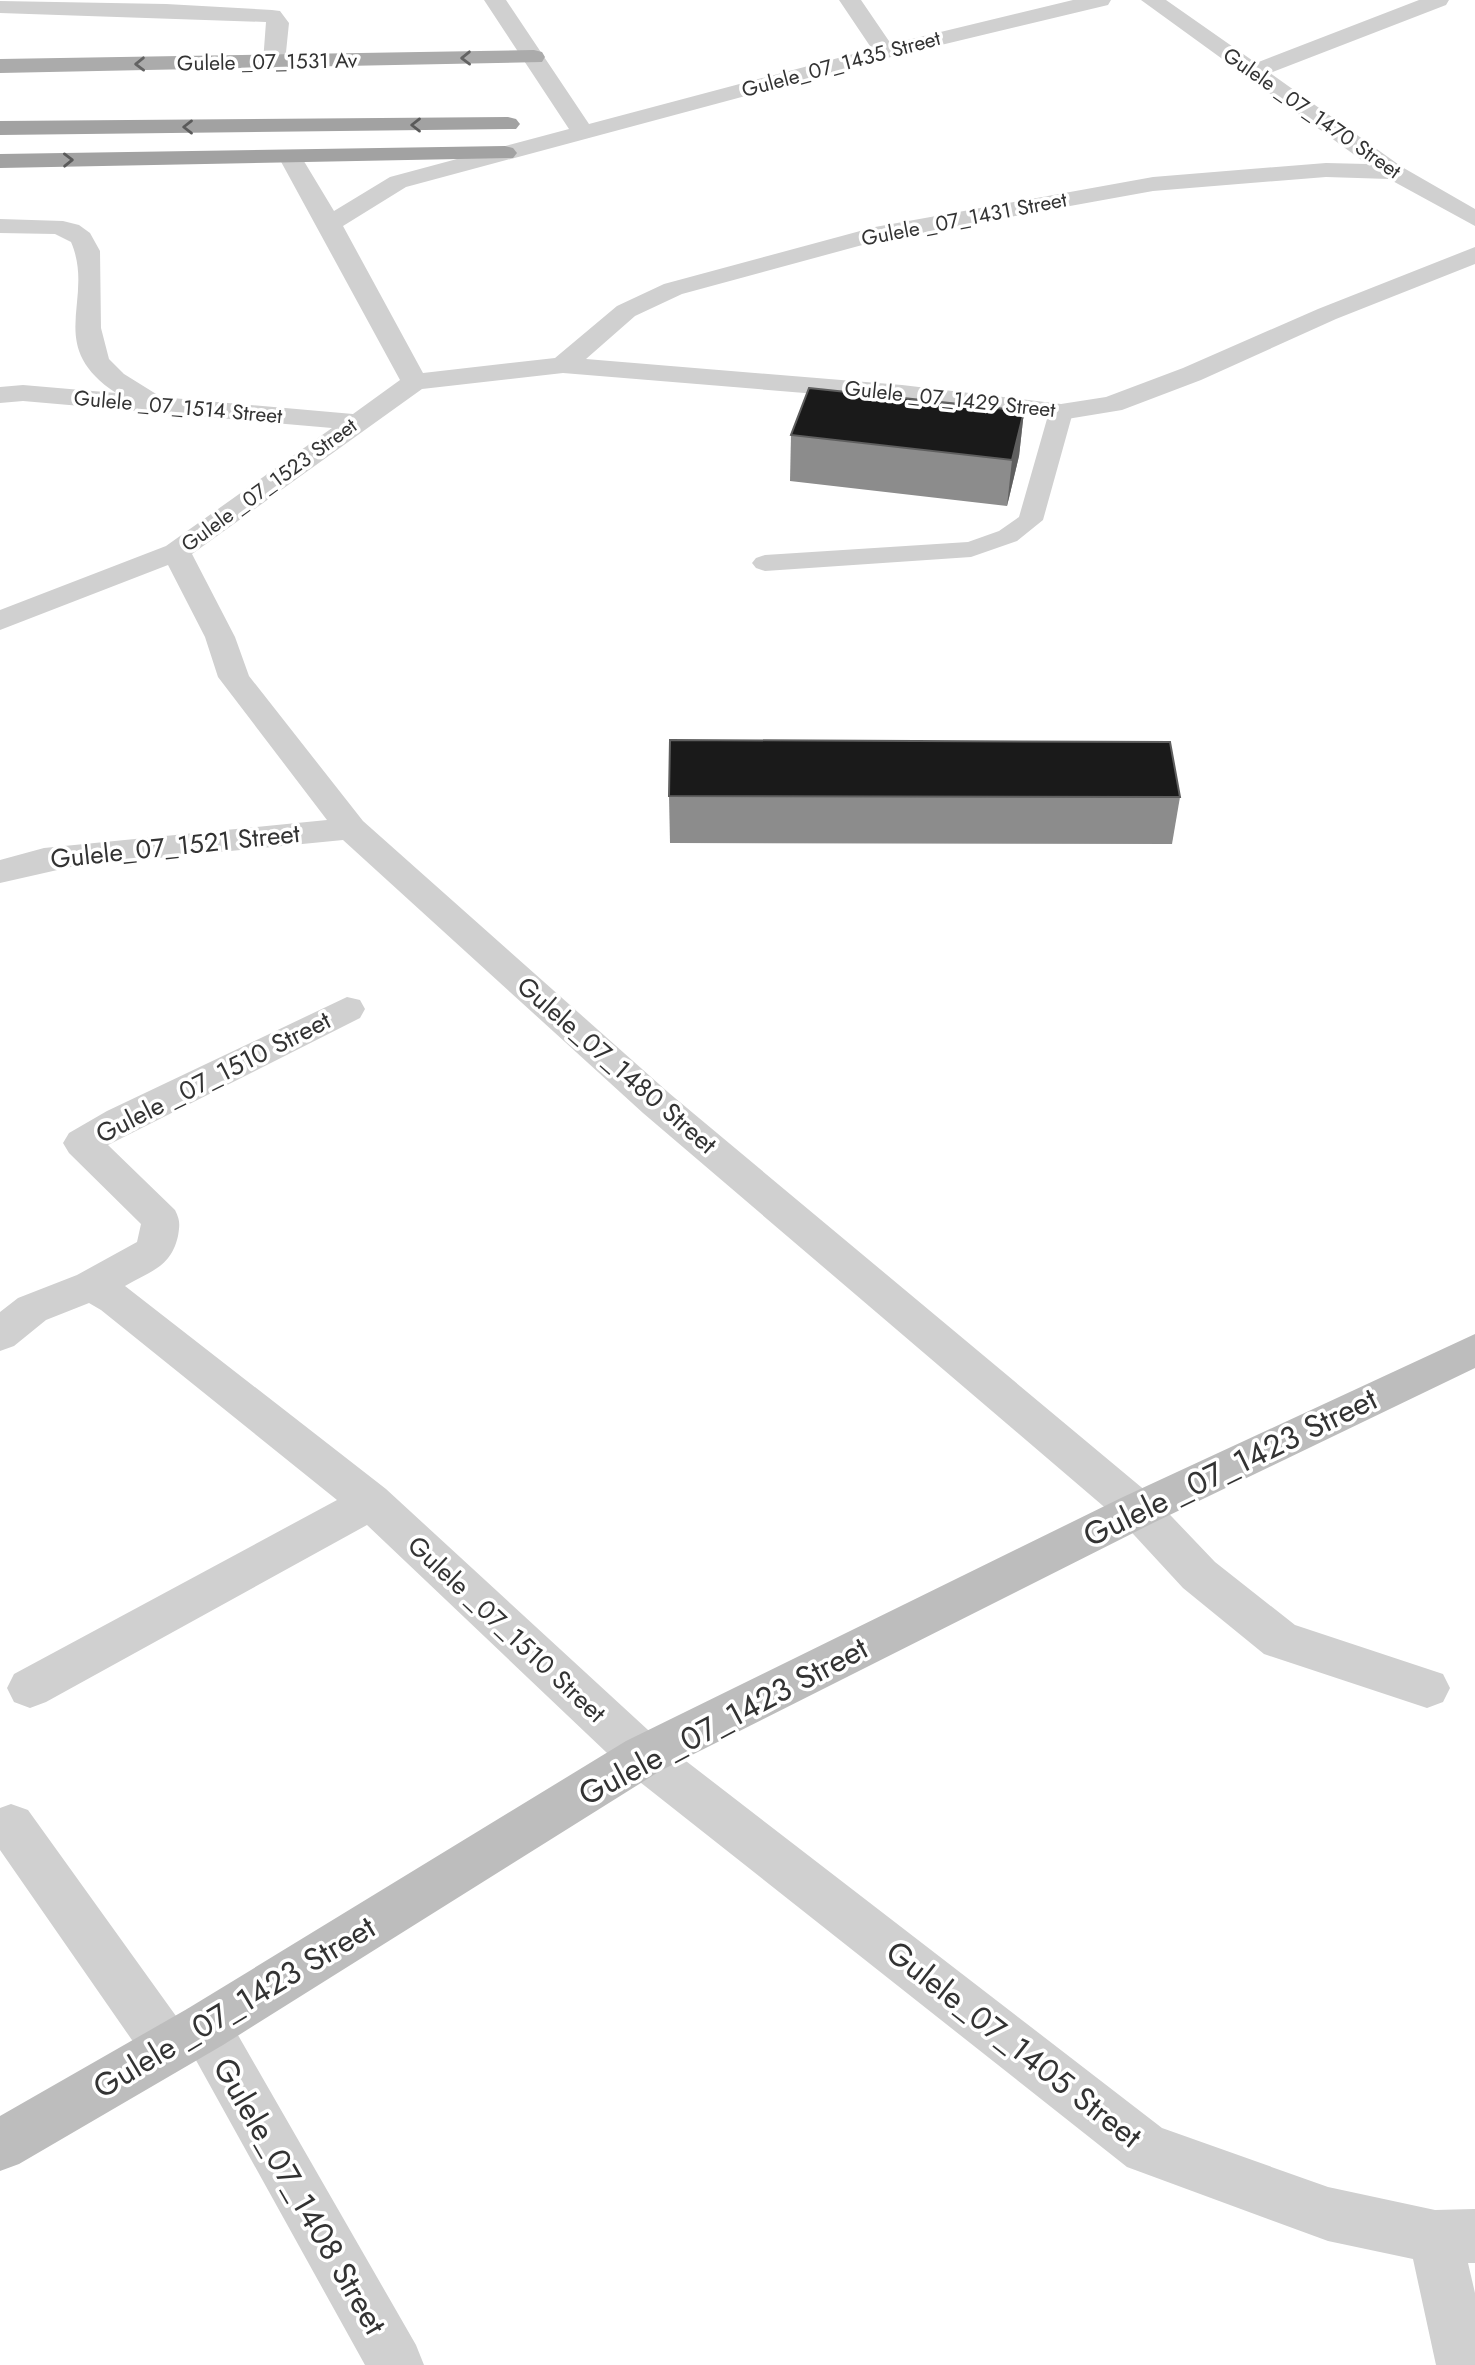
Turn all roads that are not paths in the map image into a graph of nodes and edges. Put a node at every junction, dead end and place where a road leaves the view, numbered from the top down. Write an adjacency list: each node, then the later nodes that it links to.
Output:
1 (495, 0): 8 (street)
2 (850, 0): 7 (street)
3 (1100, 0): 7 (street, Gulele_07_1435 Street)
4 (1152, 0): 11 (street, Gulele _07_1470 Street)
5 (1438, 0): 11 (street)
6 (0, 7): 9 (street)
7 (885, 52): 13 (street, Gulele_07_1435 Street)
8 (534, 57): 9 (main road, Gulele _07_1531 Av, one-way to 9); 13 (street)
9 (274, 62): 10 (main road, Gulele _07_1531 Av, one-way to 10)
10 (0, 66)
11 (1253, 72): 18 (street, Gulele _07_1470 Street)
12 (508, 124): 13 (street); 14 (highway, one-way to 14)
13 (580, 127): 15 (street)
14 (0, 128)
15 (505, 153): 16 (highway); 20 (street)
16 (290, 158): 17 (highway, one-way to 16); 20 (street)
17 (0, 161)
18 (1394, 172): 19 (street, Gulele _07_1470 Street); 23 (street, Gulele _07_1431 Street)
19 (1475, 219)
20 (329, 224): 24 (street)
21 (0, 226): 26 (street)
22 (1475, 255): 27 (street, Gulele _07_1429 Street)
23 (563, 365): 24 (street, Gulele _07_1429 Street); 27 (street, Gulele _07_1429 Street)
24 (415, 382): 28 (street, Gulele _07_1523 Street)
25 (0, 395): 26 (street, Gulele _07_1514 Street)
26 (156, 405): 28 (street, Gulele _07_1514 Street)
27 (1061, 412): 30 (lane)
28 (355, 422): 29 (street, Gulele _07_1523 Street)
29 (176, 552): 31 (street, Gulele _07_1523 Street); 32 (street, Gulele_07_1480 Street)
30 (765, 563)
31 (0, 621)
32 (351, 830): 33 (street, Gulele_07_1521 Street); 39 (street, Gulele_07_1480 Street)
33 (0, 872)
34 (347, 1009): 35 (street, Gulele _07_1510 Street)
35 (91, 1286): 36 (street, Gulele _07_1510 Street); 38 (street, Gulele _07_1510 Street)
36 (0, 1335)
37 (1475, 1350): 39 (main road, Gulele _07_1423 Street)
38 (371, 1502): 40 (street); 42 (street, Gulele _07_1510 Street)
39 (1138, 1510): 41 (street, Gulele_07_1480 Street); 42 (main road, Gulele _07_1423 Street)
40 (30, 1689)
41 (1427, 1689)
42 (643, 1756): 44 (main road, Gulele _07_1423 Street); 46 (street, Gulele_07_1405 Street)
43 (11, 1826): 44 (street, Gulele_07_1408 Street)
44 (186, 2037): 45 (main road, Gulele _07_1423 Street); 47 (street, Gulele_07_1408 Street)
45 (0, 2145)
46 (1455, 2236): 48 (street)
47 (396, 2365)
48 (1464, 2365)

